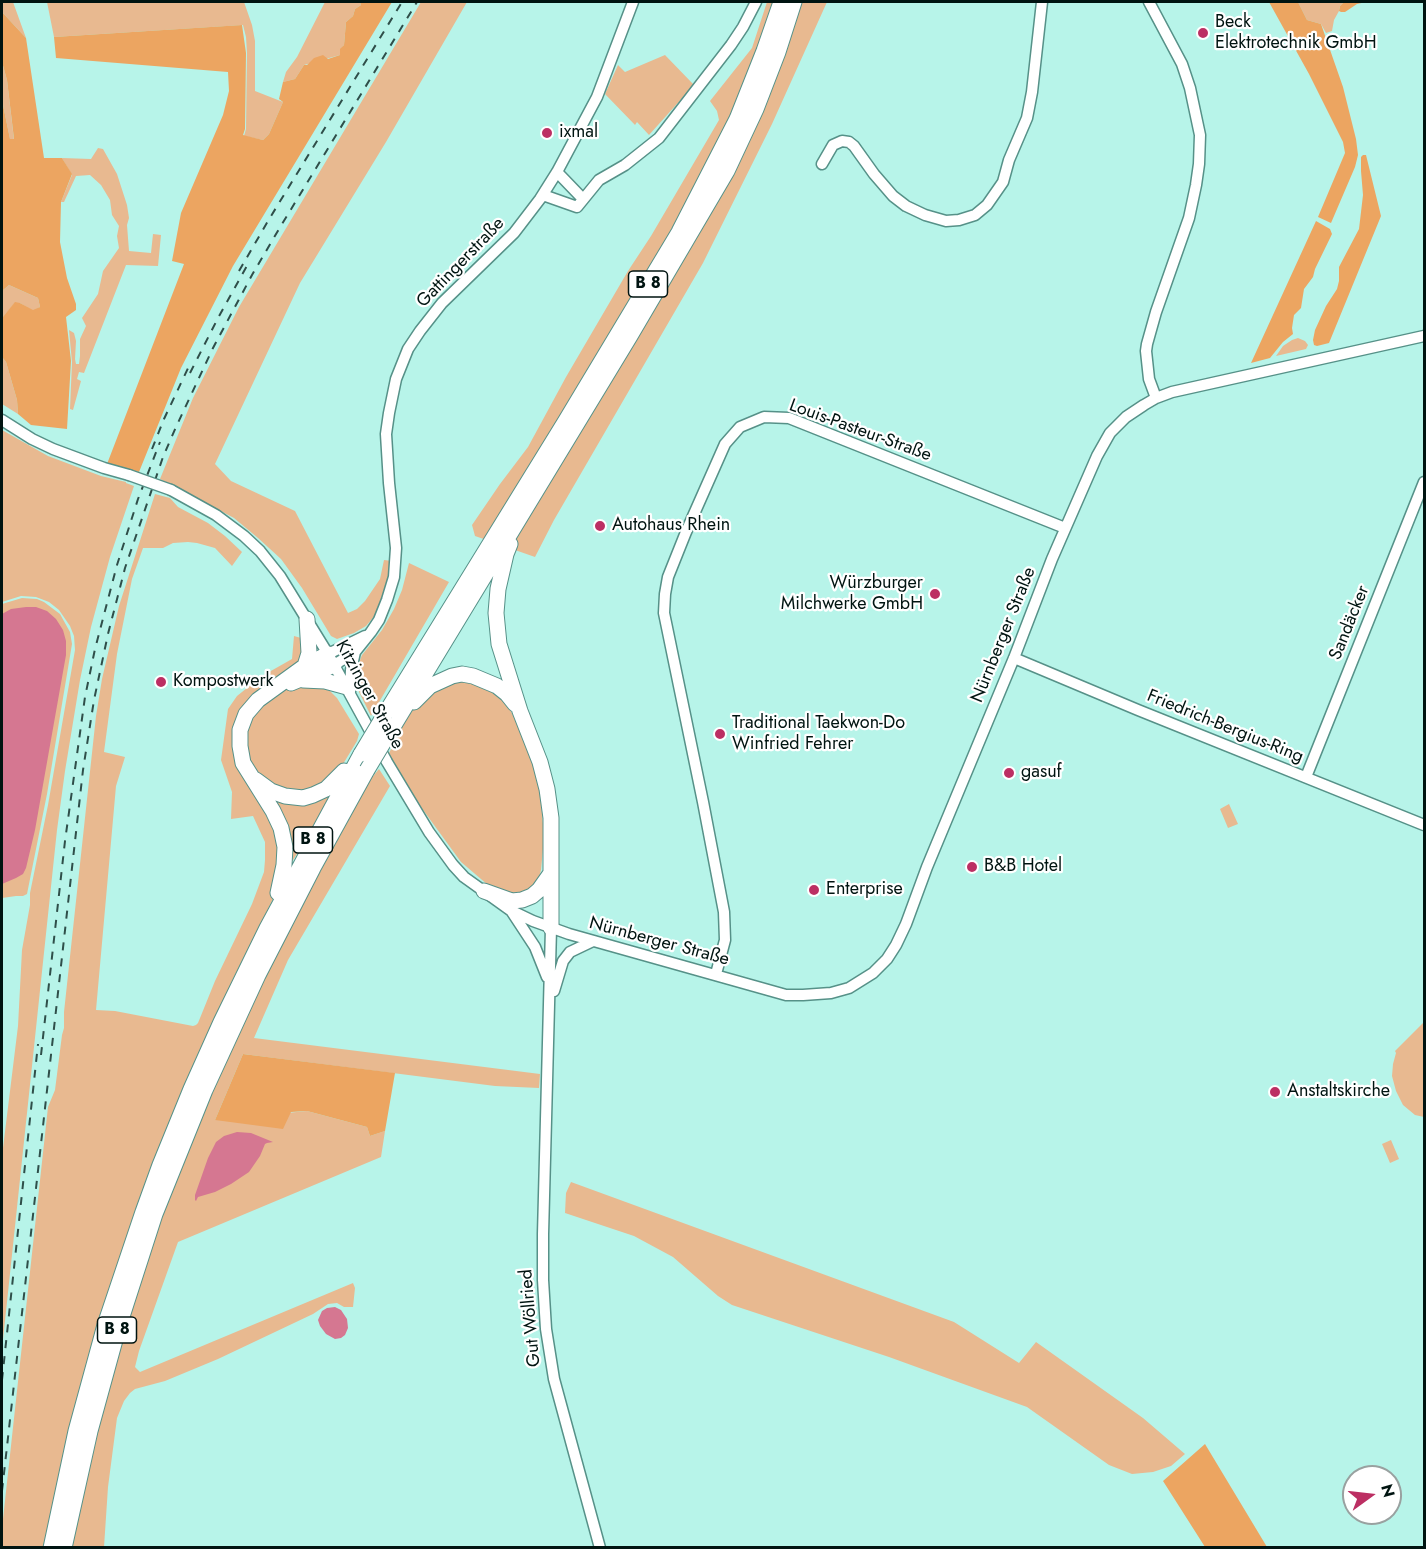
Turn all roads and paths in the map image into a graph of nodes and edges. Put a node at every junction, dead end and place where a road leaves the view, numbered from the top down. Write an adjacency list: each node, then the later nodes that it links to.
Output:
1 (633, 2): 8 (street, Gattingerstraße)
2 (756, 2): 10 (street)
3 (781, 2): 25 (highway, B 8)
4 (794, 2): 15 (highway, B 8)
5 (1042, 2): 7 (street)
6 (1149, 2): 12 (street)
7 (822, 164)
8 (557, 172): 9 (street, Gattingerstraße); 10 (street)
9 (543, 195): 10 (street); 18 (street, Gattingerstraße)
10 (580, 203)
11 (1425, 336): 12 (street)
12 (1156, 398): 16 (street, Nürnberger Straße)
13 (2, 420): 17 (street, Kitzinger Straße, bridge)
14 (1425, 482): 28 (street, Sandäcker)
15 (522, 513): 24 (highway); 25 (highway, B 8)
16 (1065, 528): 20 (street, Nürnberger Straße); 36 (street, Louis-Pasteur-Straße)
17 (307, 619): 21 (street, Kitzinger Straße); 22 (highway)
18 (371, 632): 19 (street, Gattingerstraße); 21 (street)
19 (356, 652): 21 (street, Gattingerstraße); 23 (street)
20 (1014, 658): 28 (street, Friedrich-Bergius-Ring); 36 (street, Nürnberger Straße)
21 (331, 659): 22 (highway); 23 (street, Kitzinger Straße)
22 (302, 673): 23 (highway); 27 (highway)
23 (348, 690): 31 (street, Kitzinger Straße)
24 (520, 711): 25 (highway); 30 (highway)
25 (389, 719): 26 (highway, B 8, bridge); 39 (highway, B 8, bridge)
26 (361, 754): 27 (highway); 33 (highway, B 8)
27 (251, 777): 33 (highway)
28 (1306, 777): 29 (street, Friedrich-Bergius-Ring)
29 (1425, 825)
30 (551, 873): 31 (highway); 34 (highway)
31 (484, 891): 32 (street, Kitzinger Straße)
32 (510, 910): 34 (street, Kitzinger Straße); 37 (street)
33 (267, 927): 39 (highway, B 8)
34 (551, 928): 35 (street, Nürnberger Straße); 37 (street)
35 (593, 941): 36 (street, Nürnberger Straße); 38 (street)
36 (716, 974)
37 (550, 985): 38 (street)
38 (549, 1015): 40 (street, Gut Wöllried)
39 (56, 1547)
40 (600, 1548)

